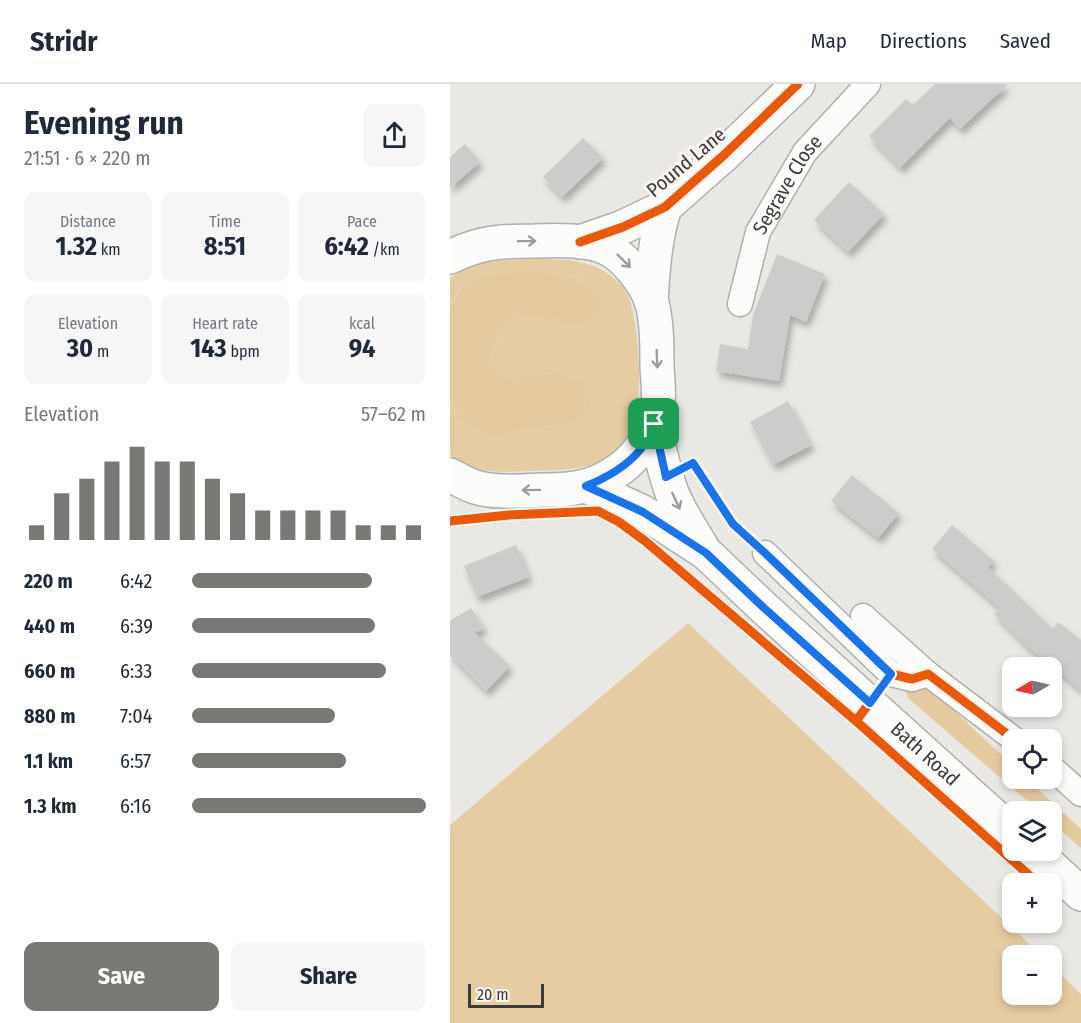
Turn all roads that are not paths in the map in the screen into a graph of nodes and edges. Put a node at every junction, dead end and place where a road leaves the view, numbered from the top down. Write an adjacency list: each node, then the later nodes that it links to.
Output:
1 (798, 84): 3 (main road, Pound Lane)
2 (868, 84): 7 (street, Segrave Close)
3 (665, 207): 4 (main road, Pound Lane); 6 (main road, Pound Lane)
4 (580, 242): 5 (main road, one-way to 4); 6 (main road, one-way to 6)
5 (458, 247)
6 (651, 301): 8 (main road, one-way to 8)
7 (740, 304)
8 (654, 424): 10 (main road); 11 (main road, Bath Road, one-way to 11)
9 (459, 486): 10 (main road, one-way to 9)
10 (586, 486): 11 (main road, Bath Road)
11 (706, 553): 18 (main road, Bath Road)
12 (765, 553): 14 (street)
13 (863, 616): 14 (street)
14 (928, 674): 15 (street)
15 (1002, 730)
16 (1062, 777): 17 (street)
17 (1081, 794)
18 (1002, 823)
19 (1045, 861): 20 (main road)
20 (1081, 894)

